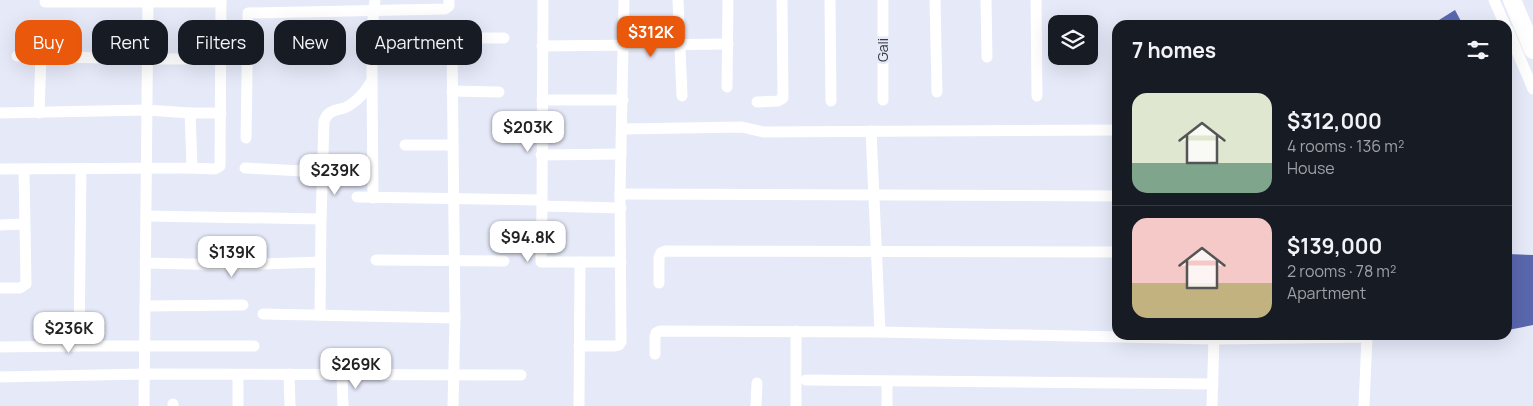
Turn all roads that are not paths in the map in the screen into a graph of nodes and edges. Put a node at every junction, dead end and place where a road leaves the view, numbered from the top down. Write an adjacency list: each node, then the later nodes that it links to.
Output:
1 (449, 0): 17 (street)
2 (543, 0): 27 (street)
3 (624, 0): 25 (street)
4 (678, 0): 26 (street)
5 (728, 0): 24 (street)
6 (782, 0): 45 (street)
7 (830, 0): 43 (street)
8 (883, 0): 44 (street, Gali)
9 (935, 0): 38 (street)
10 (986, 0): 29 (street)
11 (1036, 0): 40 (street)
12 (1494, 0): 21 (street)
13 (1512, 0): 28 (main road)
14 (148, 1): 15 (street); 16 (street); 19 (street)
15 (221, 1): 20 (street)
16 (45, 2)
17 (375, 5): 18 (street); 33 (street)
18 (299, 6): 54 (street)
19 (148, 20)
20 (221, 20)
21 (1503, 20)
22 (504, 38): 36 (street)
23 (1512, 39): 35 (street)
24 (728, 44): 26 (street); 34 (street)
25 (622, 45): 26 (street); 27 (street); 42 (street)
26 (680, 45): 39 (street)
27 (542, 46): 41 (street)
28 (1533, 50)
29 (986, 57)
30 (41, 65): 48 (street)
31 (147, 65): 46 (street)
32 (221, 65): 50 (street)
33 (372, 80): 65 (street); 70 (street)
34 (726, 87)
35 (1533, 89)
36 (452, 91): 37 (street); 56 (street)
37 (499, 92)
38 (936, 92)
39 (682, 96)
40 (1037, 96)
41 (542, 100): 42 (street); 58 (street)
42 (623, 100): 51 (street)
43 (831, 100)
44 (883, 100)
45 (757, 102)
46 (147, 110): 48 (street); 49 (street); 59 (street)
47 (0, 113): 48 (street)
48 (39, 113)
49 (190, 113): 50 (street); 60 (street)
50 (221, 113): 60 (street)
51 (622, 129): 53 (street); 57 (street)
52 (1112, 130): 53 (street)
53 (872, 131): 67 (street)
54 (246, 138)
55 (405, 145): 56 (street)
56 (453, 145): 71 (street)
57 (621, 154): 58 (street); 66 (street)
58 (542, 155): 72 (street)
59 (146, 168): 60 (street); 64 (street); 74 (street)
60 (189, 168)
61 (245, 168): 65 (street)
62 (0, 169): 63 (street)
63 (24, 169): 64 (street); 76 (street)
64 (81, 169): 99 (street)
65 (323, 172): 75 (street)
66 (620, 194): 67 (street); 73 (street)
67 (874, 195): 68 (street); 78 (street)
68 (1112, 196)
69 (357, 198): 70 (street)
70 (373, 198): 71 (street)
71 (452, 199): 72 (street); 81 (street)
72 (542, 203): 73 (street); 84 (street)
73 (621, 208): 85 (street)
74 (146, 216): 75 (street); 86 (street)
75 (322, 219): 83 (street)
76 (24, 224): 77 (street); 88 (street)
77 (0, 225)
78 (878, 251): 79 (street); 87 (street); 95 (street)
79 (1112, 252)
80 (376, 260): 81 (street)
81 (454, 260): 82 (street); 93 (street)
82 (504, 261)
83 (320, 262): 86 (street); 92 (street)
84 (580, 262): 85 (street); 102 (street)
85 (621, 262): 102 (street)
86 (145, 263): 90 (street)
87 (659, 283)
88 (0, 288)
89 (243, 305): 90 (street)
90 (145, 306): 100 (street)
91 (263, 314): 92 (street)
92 (320, 316): 93 (street)
93 (454, 318): 109 (street)
94 (796, 331): 95 (street); 104 (street); 123 (street)
95 (880, 332): 96 (street)
96 (1112, 335)
97 (1214, 340): 115 (street)
98 (1367, 340): 126 (street)
99 (79, 346): 100 (street); 103 (street)
100 (144, 346): 101 (street); 105 (street)
101 (254, 346)
102 (579, 346): 121 (street)
103 (0, 347)
104 (655, 354)
105 (144, 374): 106 (street); 111 (street); 116 (street)
106 (238, 374): 107 (street); 117 (street)
107 (289, 374): 108 (street); 118 (street)
108 (342, 374): 109 (street); 119 (street)
109 (454, 375): 110 (street); 120 (street)
110 (521, 375)
111 (0, 377)
112 (806, 380): 113 (street)
113 (887, 381): 115 (street); 124 (street)
114 (757, 383): 122 (street)
115 (1213, 384): 125 (street)
116 (144, 406)
117 (238, 406)
118 (290, 406)
119 (343, 406)
120 (452, 406)
121 (579, 406)
122 (756, 406)
123 (796, 406)
124 (887, 406)
125 (1212, 406)
126 (1364, 406)

